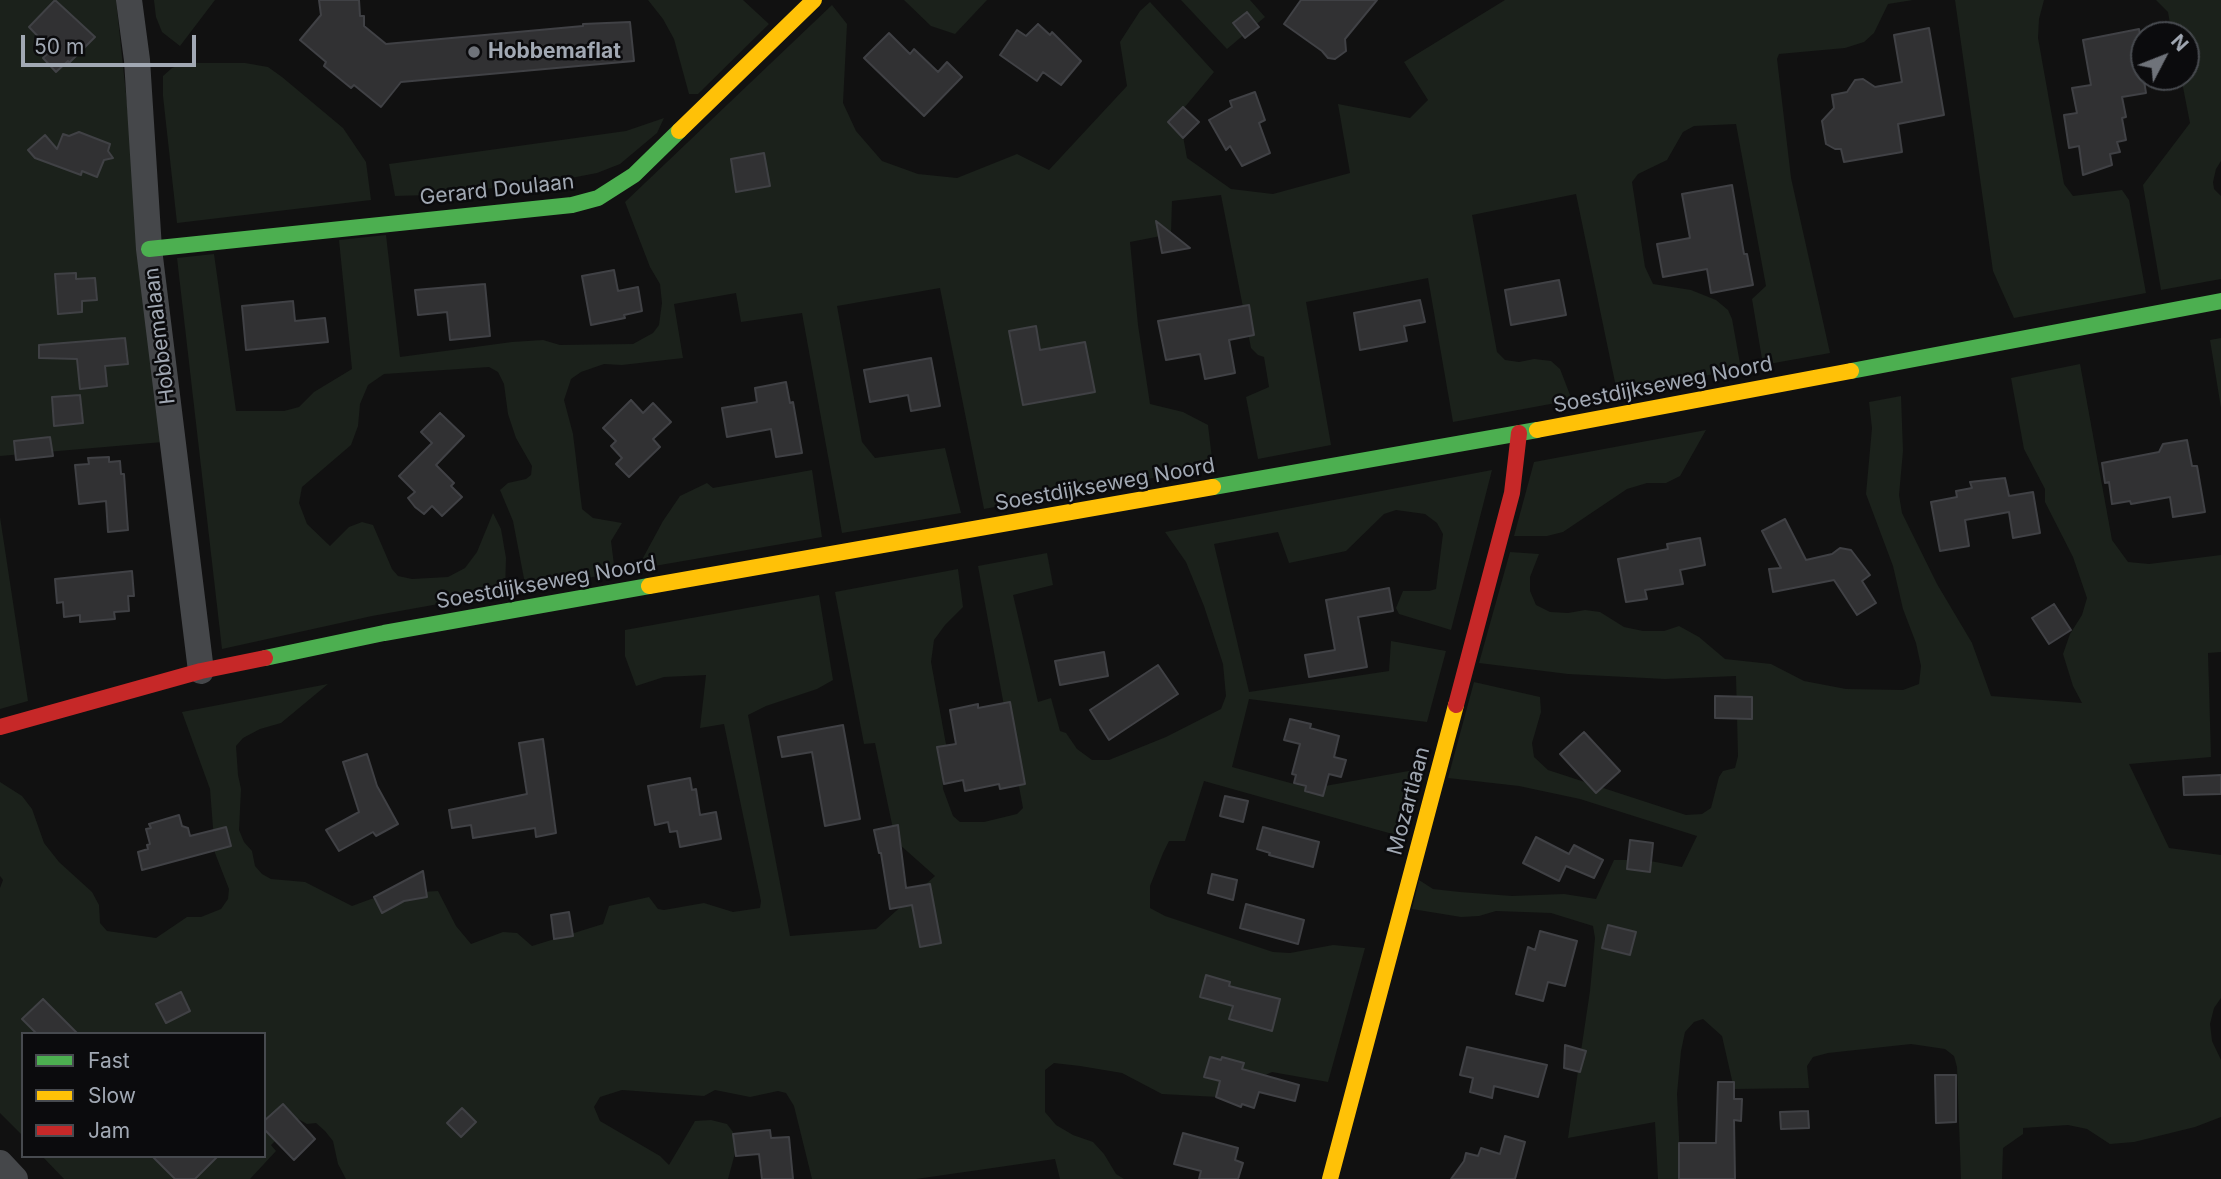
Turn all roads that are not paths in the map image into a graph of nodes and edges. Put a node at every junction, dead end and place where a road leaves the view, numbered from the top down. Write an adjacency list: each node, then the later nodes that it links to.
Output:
1 (129, 0): 3 (street, Hobbemalaan)
2 (814, 0): 3 (main road, Gerard Doulaan)
3 (149, 250): 6 (street, Hobbemalaan)
4 (2221, 301): 5 (main road, Soestdijkseweg Noord)
5 (1519, 433): 6 (main road, Soestdijkseweg Noord); 10 (main road, Mozartlaan)
6 (201, 671): 7 (main road, Soestdijkseweg Noord)
7 (0, 727)
8 (0, 1163): 9 (street)
9 (15, 1179)
10 (1330, 1179)

